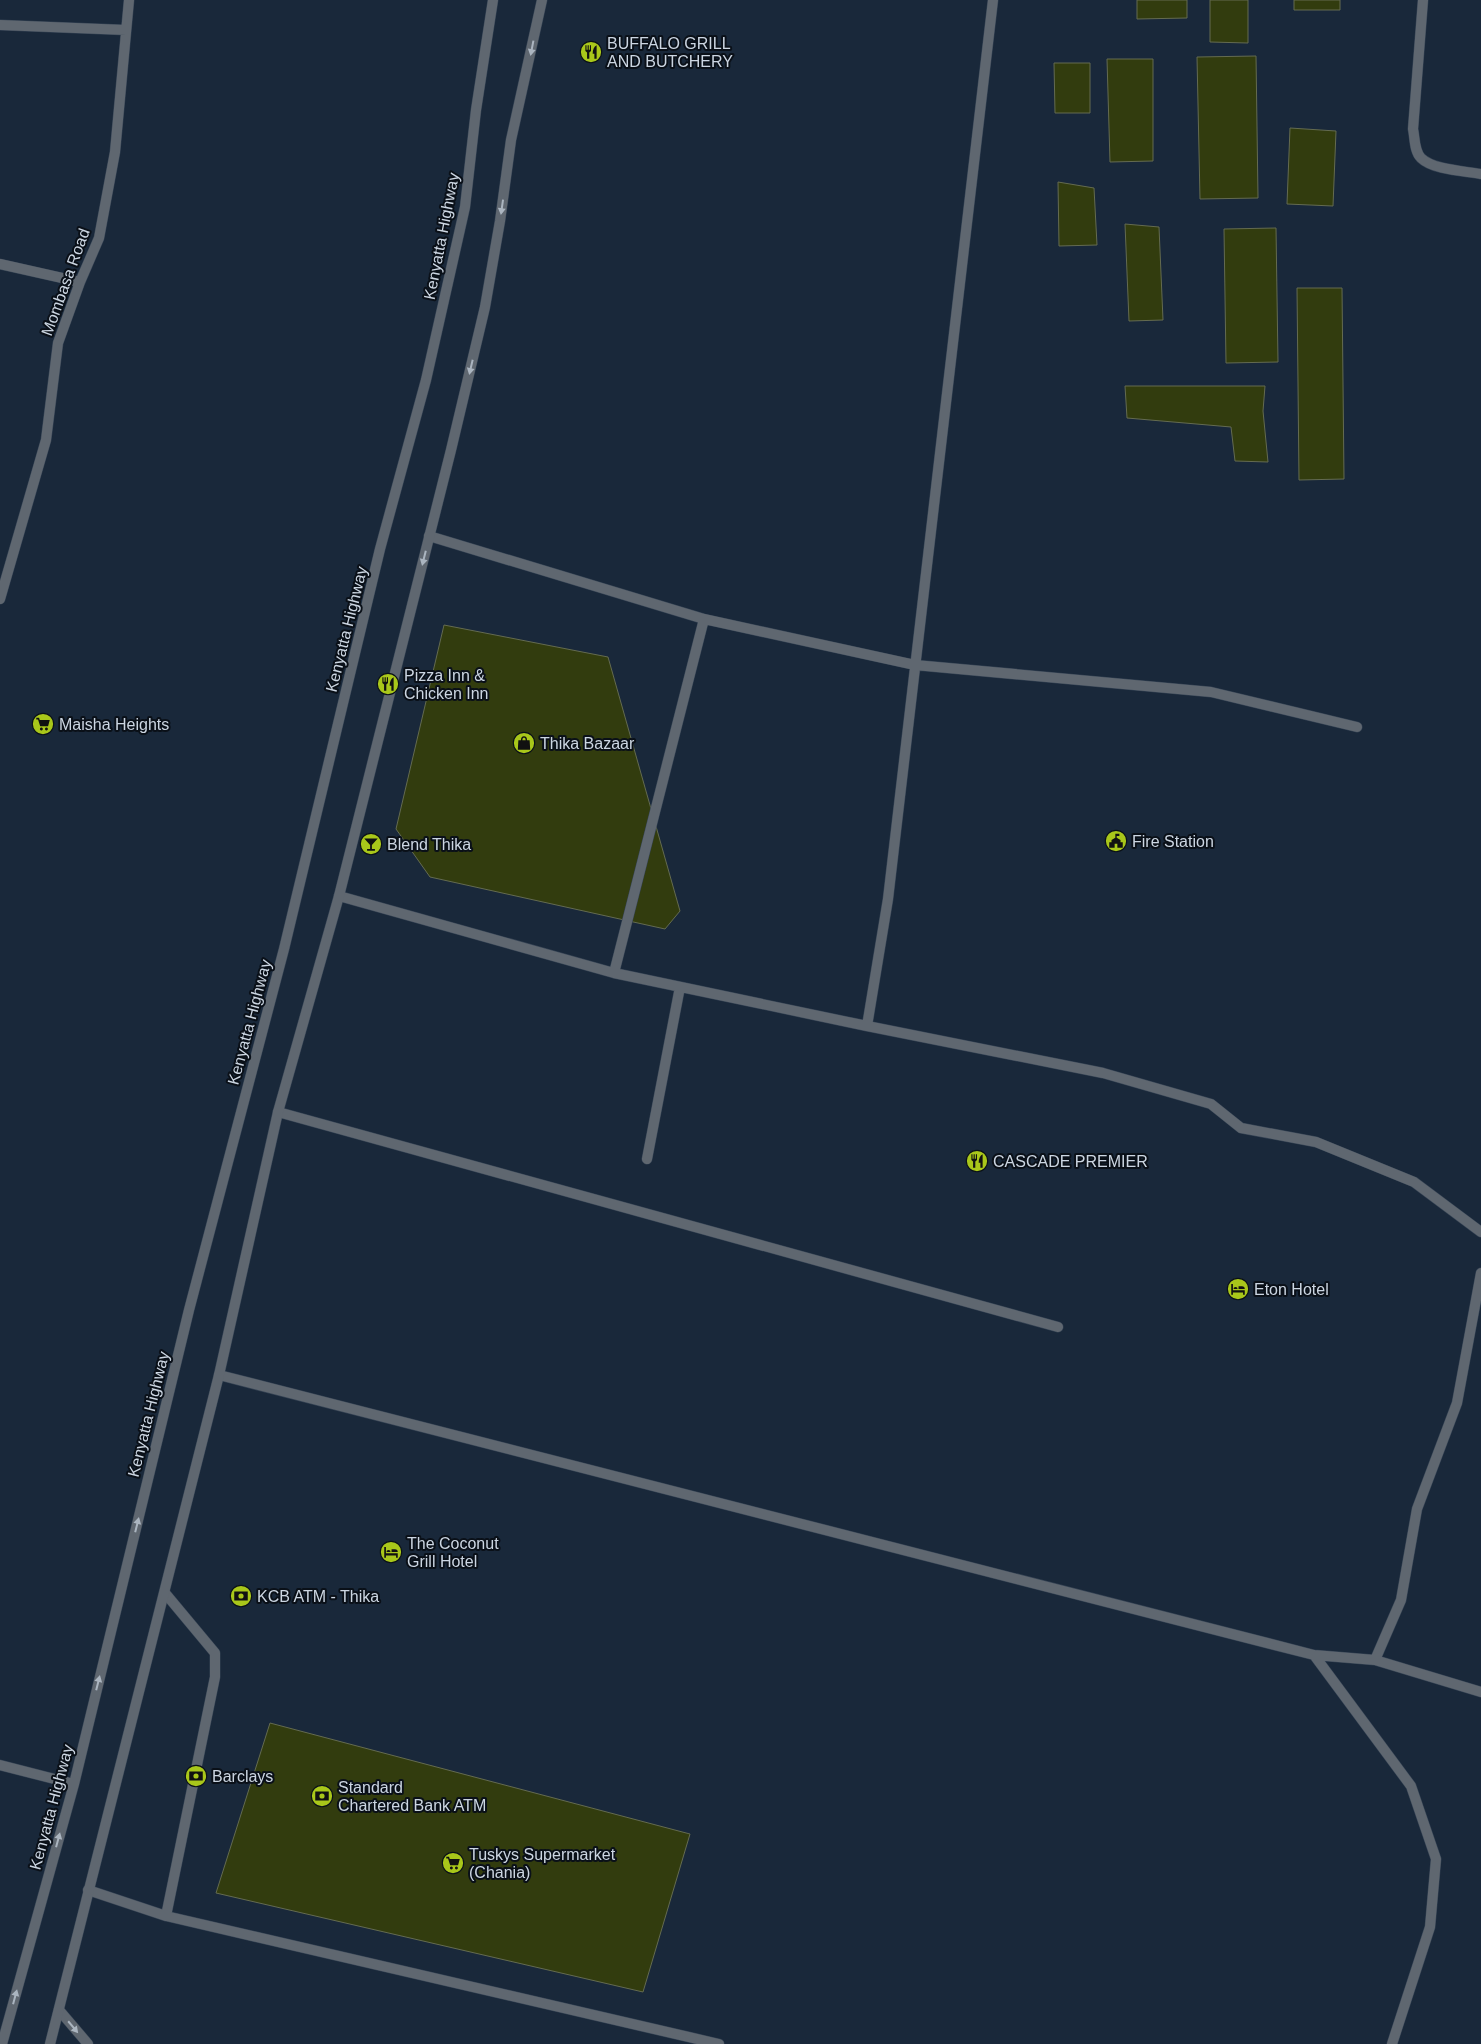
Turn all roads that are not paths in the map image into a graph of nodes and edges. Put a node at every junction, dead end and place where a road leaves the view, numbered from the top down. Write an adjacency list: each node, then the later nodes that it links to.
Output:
1 (129, 0): 7 (street, Mombasa Road)
2 (493, 0): 31 (street, Kenyatta Highway, one-way to 2)
3 (542, 0): 11 (street, one-way to 11)
4 (993, 0): 14 (street)
5 (1423, 0): 8 (street)
6 (0, 25): 7 (street)
7 (126, 30): 10 (street, Mombasa Road)
8 (1481, 174)
9 (0, 264): 10 (street)
10 (80, 282): 12 (street, Mombasa Road)
11 (429, 536): 13 (street); 16 (street, one-way to 16)
12 (0, 599)
13 (704, 618): 14 (street); 17 (street)
14 (916, 665): 15 (street); 19 (street)
15 (1357, 727)
16 (339, 896): 17 (street); 20 (street)
17 (614, 973): 18 (street)
18 (680, 987): 19 (street); 21 (street)
19 (867, 1026): 22 (street)
20 (278, 1112): 24 (street); 25 (street)
21 (647, 1159)
22 (1481, 1232)
23 (1481, 1273): 28 (street)
24 (1058, 1327)
25 (220, 1375): 26 (street); 27 (street)
26 (165, 1593): 32 (street); 33 (street)
27 (1314, 1655): 28 (street); 39 (street)
28 (1375, 1660): 29 (street)
29 (1481, 1692)
30 (0, 1765): 31 (street)
31 (74, 1784): 35 (street, Kenyatta Highway, one-way to 31)
32 (88, 1890): 33 (street); 34 (street)
33 (166, 1916): 38 (street)
34 (59, 2010): 36 (street); 37 (street, one-way to 37)
35 (2, 2044)
36 (50, 2044)
37 (88, 2044)
38 (718, 2044)
39 (1392, 2044)

